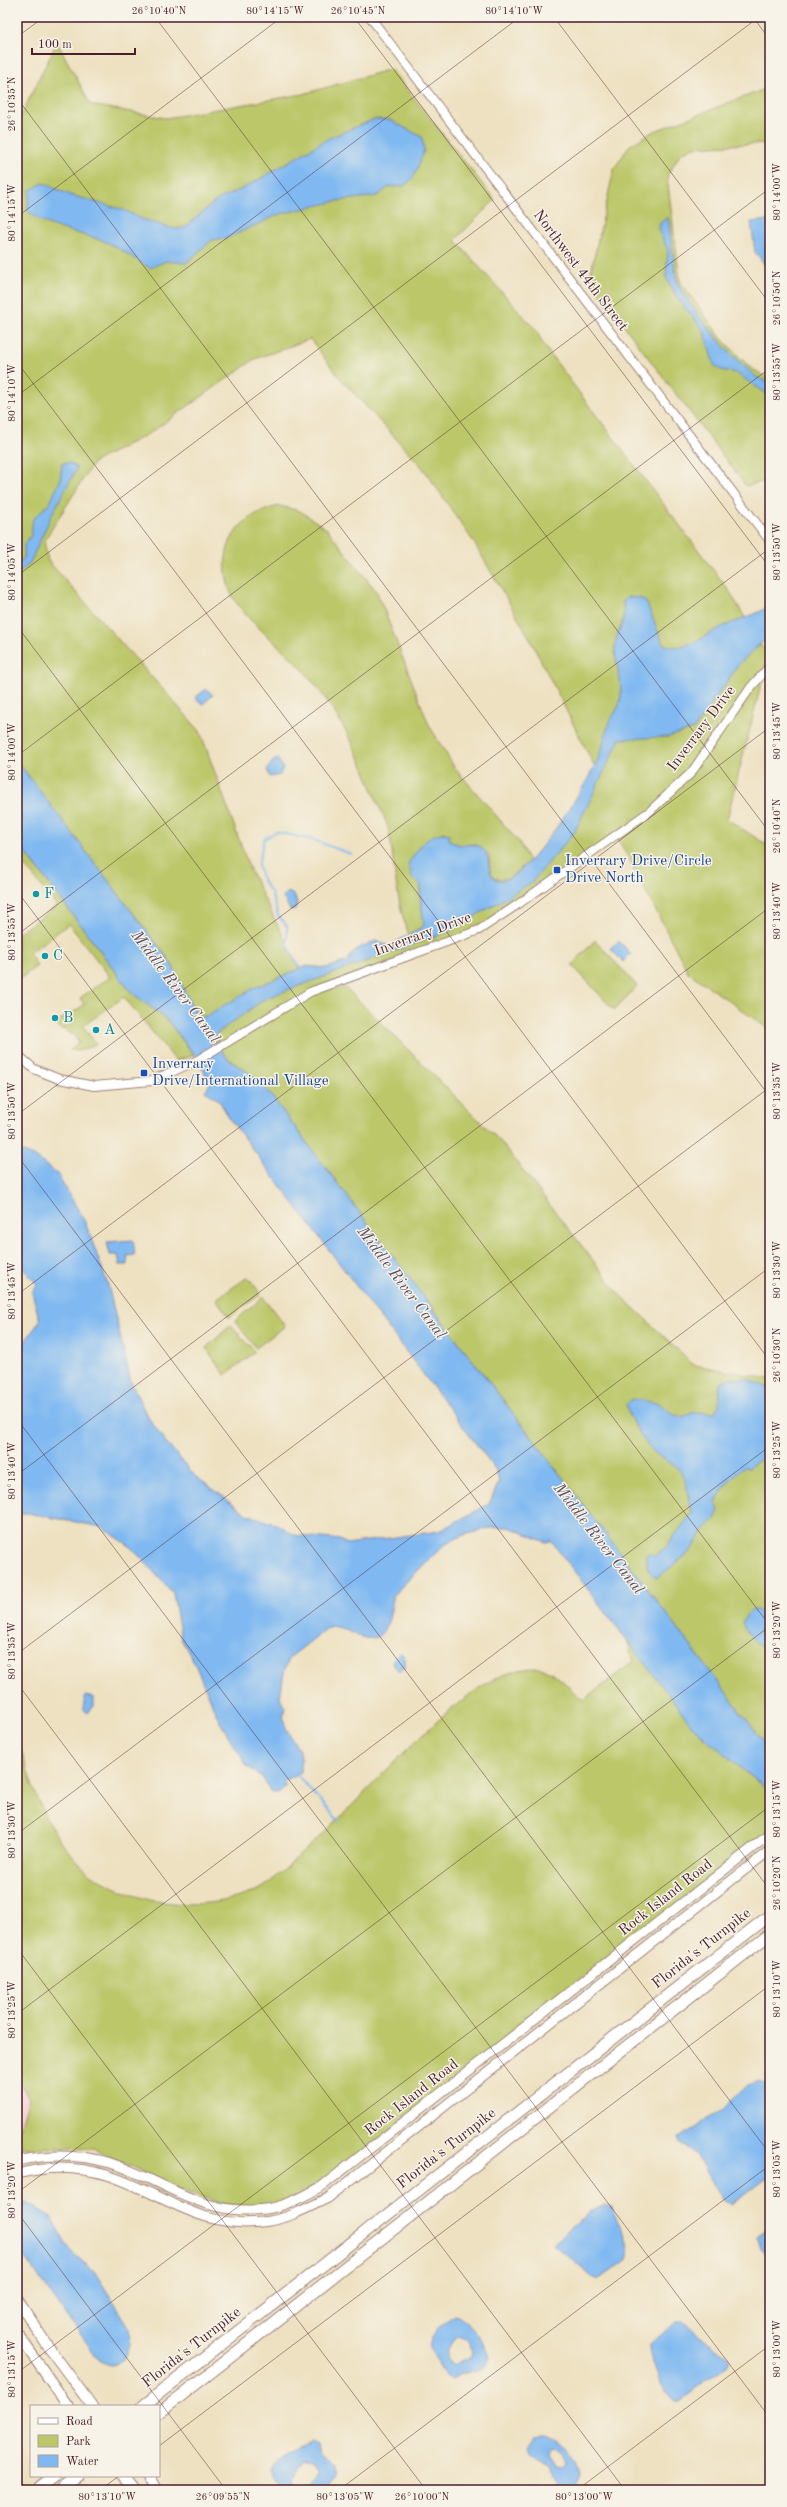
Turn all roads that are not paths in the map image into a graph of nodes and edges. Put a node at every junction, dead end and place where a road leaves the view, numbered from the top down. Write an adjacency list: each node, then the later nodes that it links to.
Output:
1 (370, 17): 2 (street, Northwest 44th Street)
2 (770, 541)
3 (770, 666): 4 (street, Inverrary Drive)
4 (17, 1054)
5 (770, 1834): 9 (main road, Rock Island Road)
6 (770, 1850): 10 (main road, Rock Island Road)
7 (770, 1915): 15 (highway, Florida's Turnpike)
8 (770, 1934): 16 (highway, Florida's Turnpike)
9 (17, 2161)
10 (17, 2174)
11 (17, 2299): 14 (main road)
12 (17, 2333): 13 (main road)
13 (67, 2405)
14 (91, 2405)
15 (144, 2405)
16 (160, 2412)
17 (53, 2477): 22 (highway)
18 (77, 2477): 23 (highway)
19 (124, 2477): 21 (main road)
20 (148, 2477): 24 (main road)
21 (133, 2489)
22 (36, 2490)
23 (60, 2490)
24 (158, 2490)

